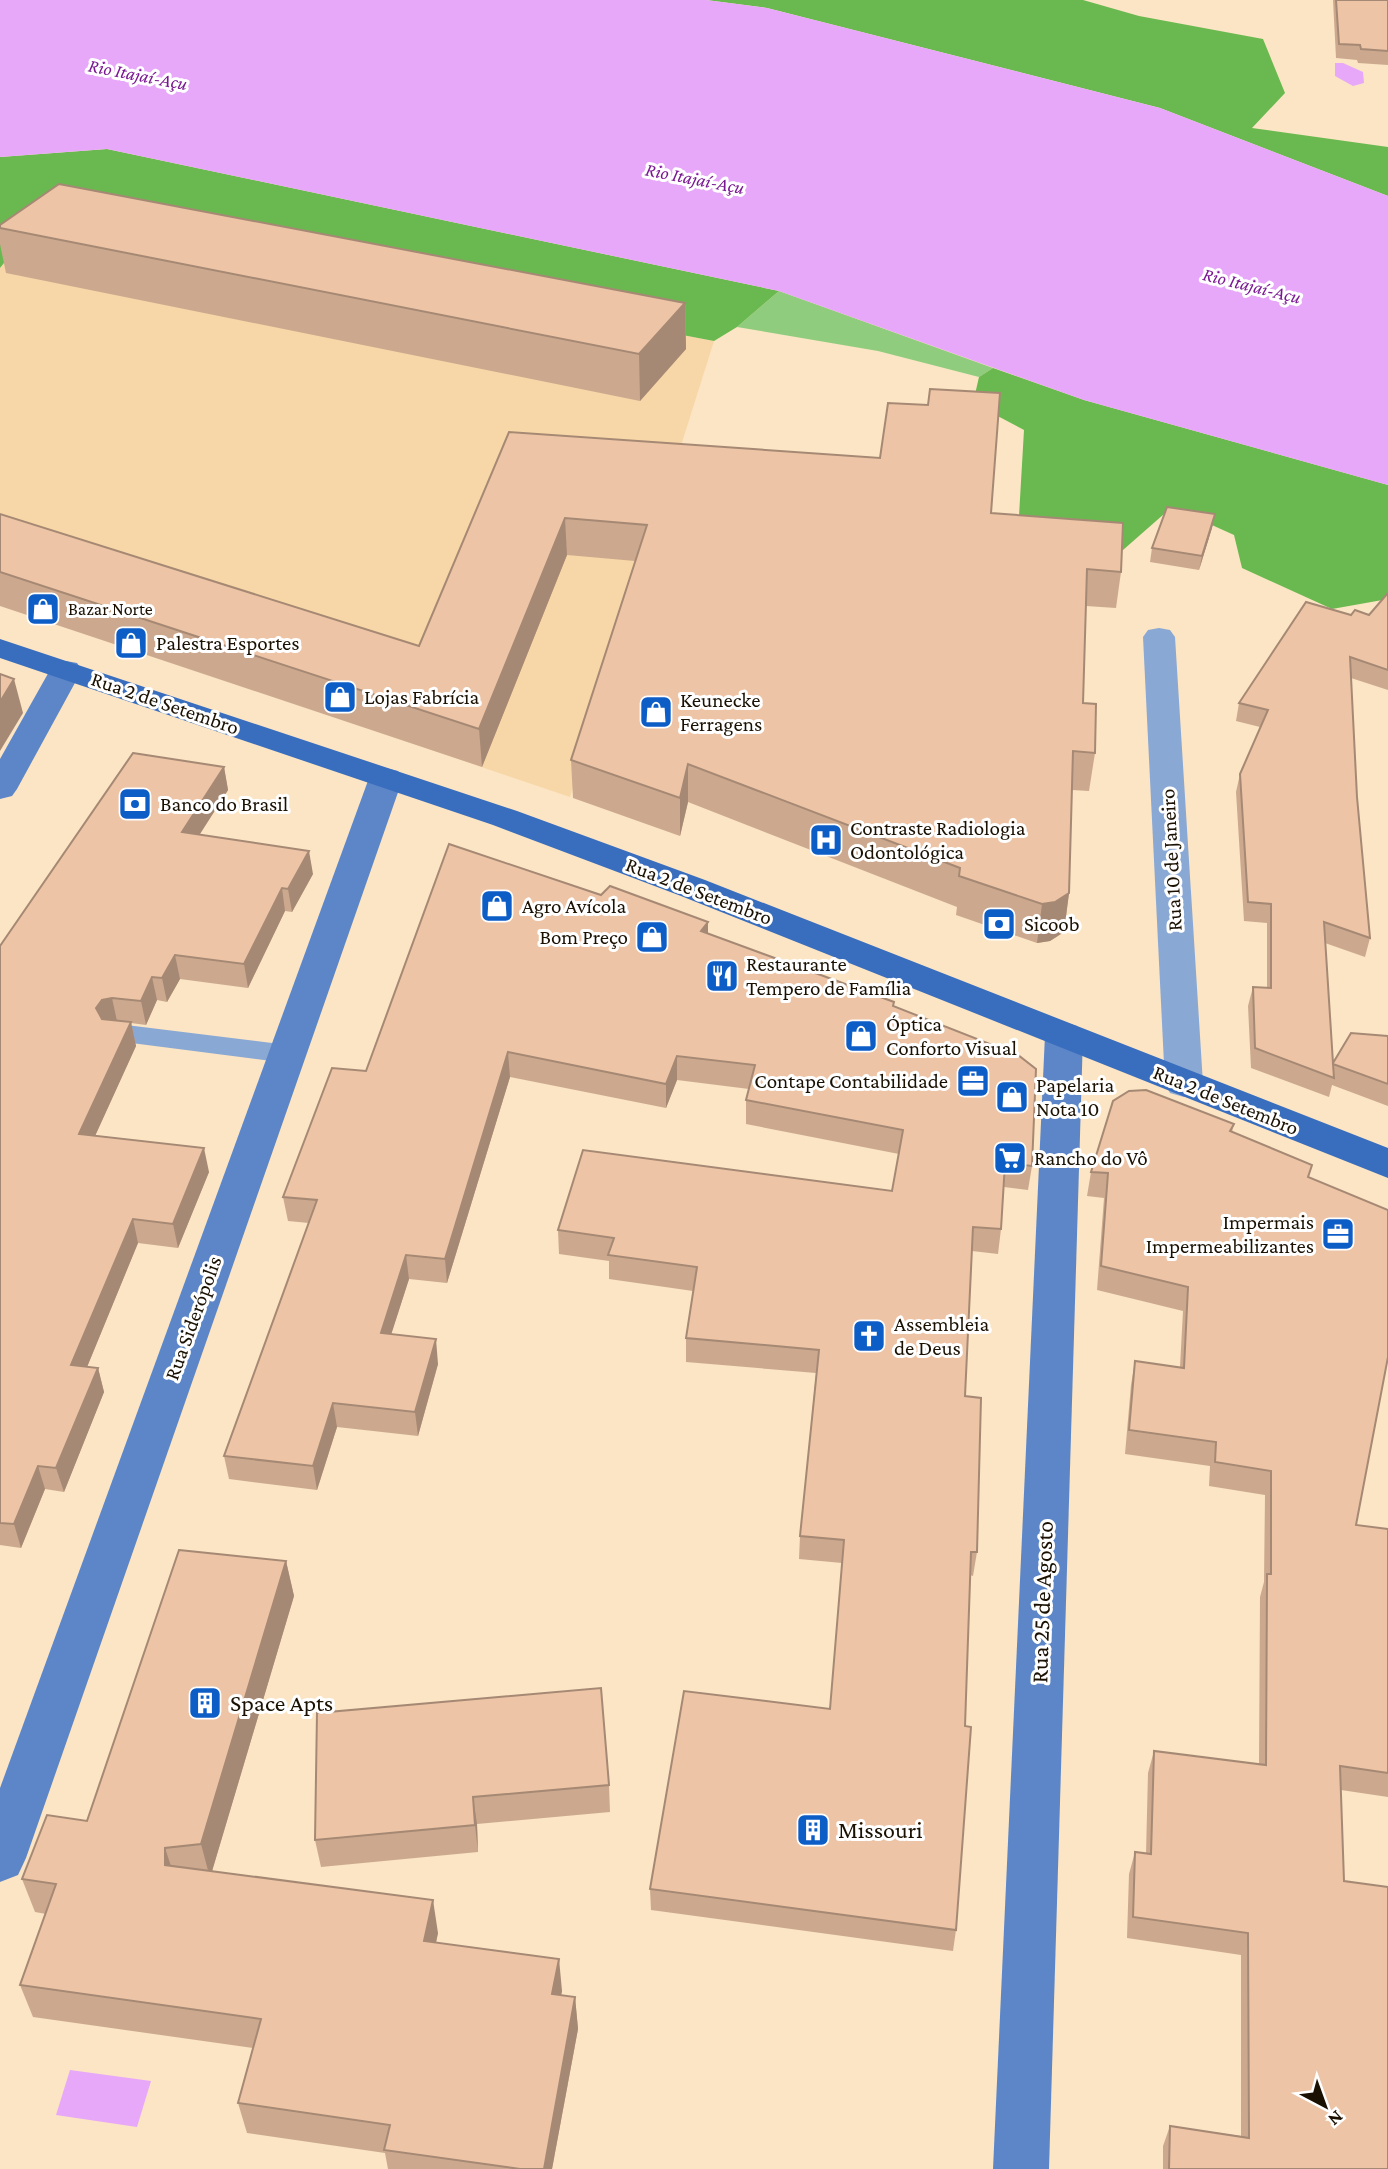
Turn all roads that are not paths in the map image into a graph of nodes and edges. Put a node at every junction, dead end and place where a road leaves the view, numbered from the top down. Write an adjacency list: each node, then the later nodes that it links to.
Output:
1 (1159, 637): 9 (street, Rua 10 de Janeiro)
2 (0, 648): 3 (main road, Rua 2 de Setembro)
3 (66, 670): 4 (main road, Rua 2 de Setembro); 5 (street)
4 (386, 778): 7 (main road, Rua 2 de Setembro); 8 (street, Rua Siderópolis)
5 (0, 789)
6 (118, 1033): 8 (lane)
7 (1064, 1035): 9 (main road, Rua 2 de Setembro); 12 (street, Rua 25 de Agosto)
8 (288, 1054): 11 (street, Rua Siderópolis)
9 (1184, 1084): 10 (main road, Rua 2 de Setembro)
10 (1388, 1164)
11 (0, 1858)
12 (1021, 2169)

